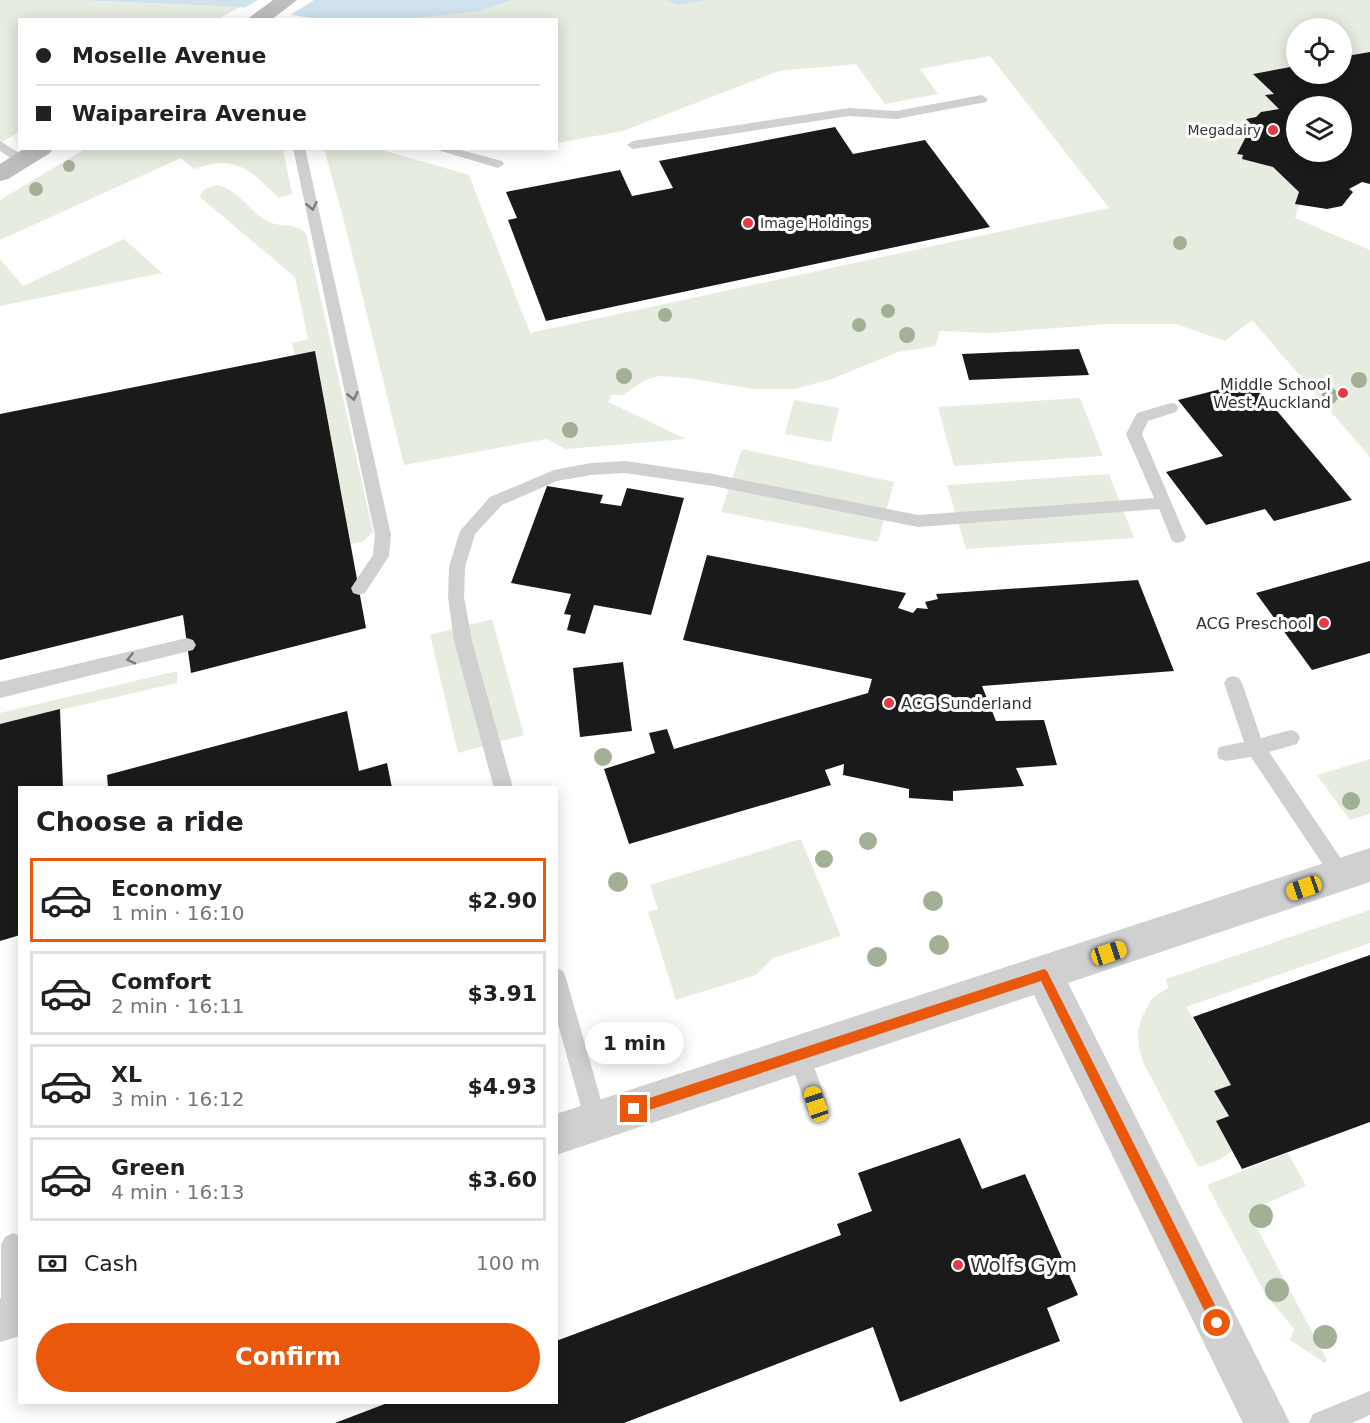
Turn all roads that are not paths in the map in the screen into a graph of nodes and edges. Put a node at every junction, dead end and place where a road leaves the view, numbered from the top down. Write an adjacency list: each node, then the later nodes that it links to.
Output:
1 (287, 0): 2 (main road)
2 (259, 18)
3 (982, 99): 5 (lane)
4 (0, 145): 9 (lane)
5 (633, 145)
6 (39, 150): 9 (main road)
7 (299, 150): 15 (lane, one-way to 15)
8 (445, 150): 10 (lane)
9 (22, 160): 11 (main road)
10 (498, 164)
11 (0, 174)
12 (1171, 408): 13 (lane)
13 (1164, 502): 14 (lane); 22 (lane)
14 (1178, 537)
15 (359, 588)
16 (188, 645): 18 (lane, one-way to 18)
17 (1233, 683): 20 (lane)
18 (0, 690)
19 (1291, 738): 20 (lane)
20 (1255, 748): 21 (lane); 23 (lane)
21 (1226, 753)
22 (503, 786)
23 (1356, 870): 24 (street)
24 (1044, 975): 26 (street); 33 (street)
25 (558, 985): 28 (lane)
26 (799, 1054): 27 (lane); 28 (street)
27 (816, 1104)
28 (596, 1121): 29 (street)
29 (558, 1134)
30 (13, 1245): 31 (lane)
31 (11, 1317)
32 (1370, 1403): 34 (lane)
33 (1267, 1423)
34 (1322, 1423)

